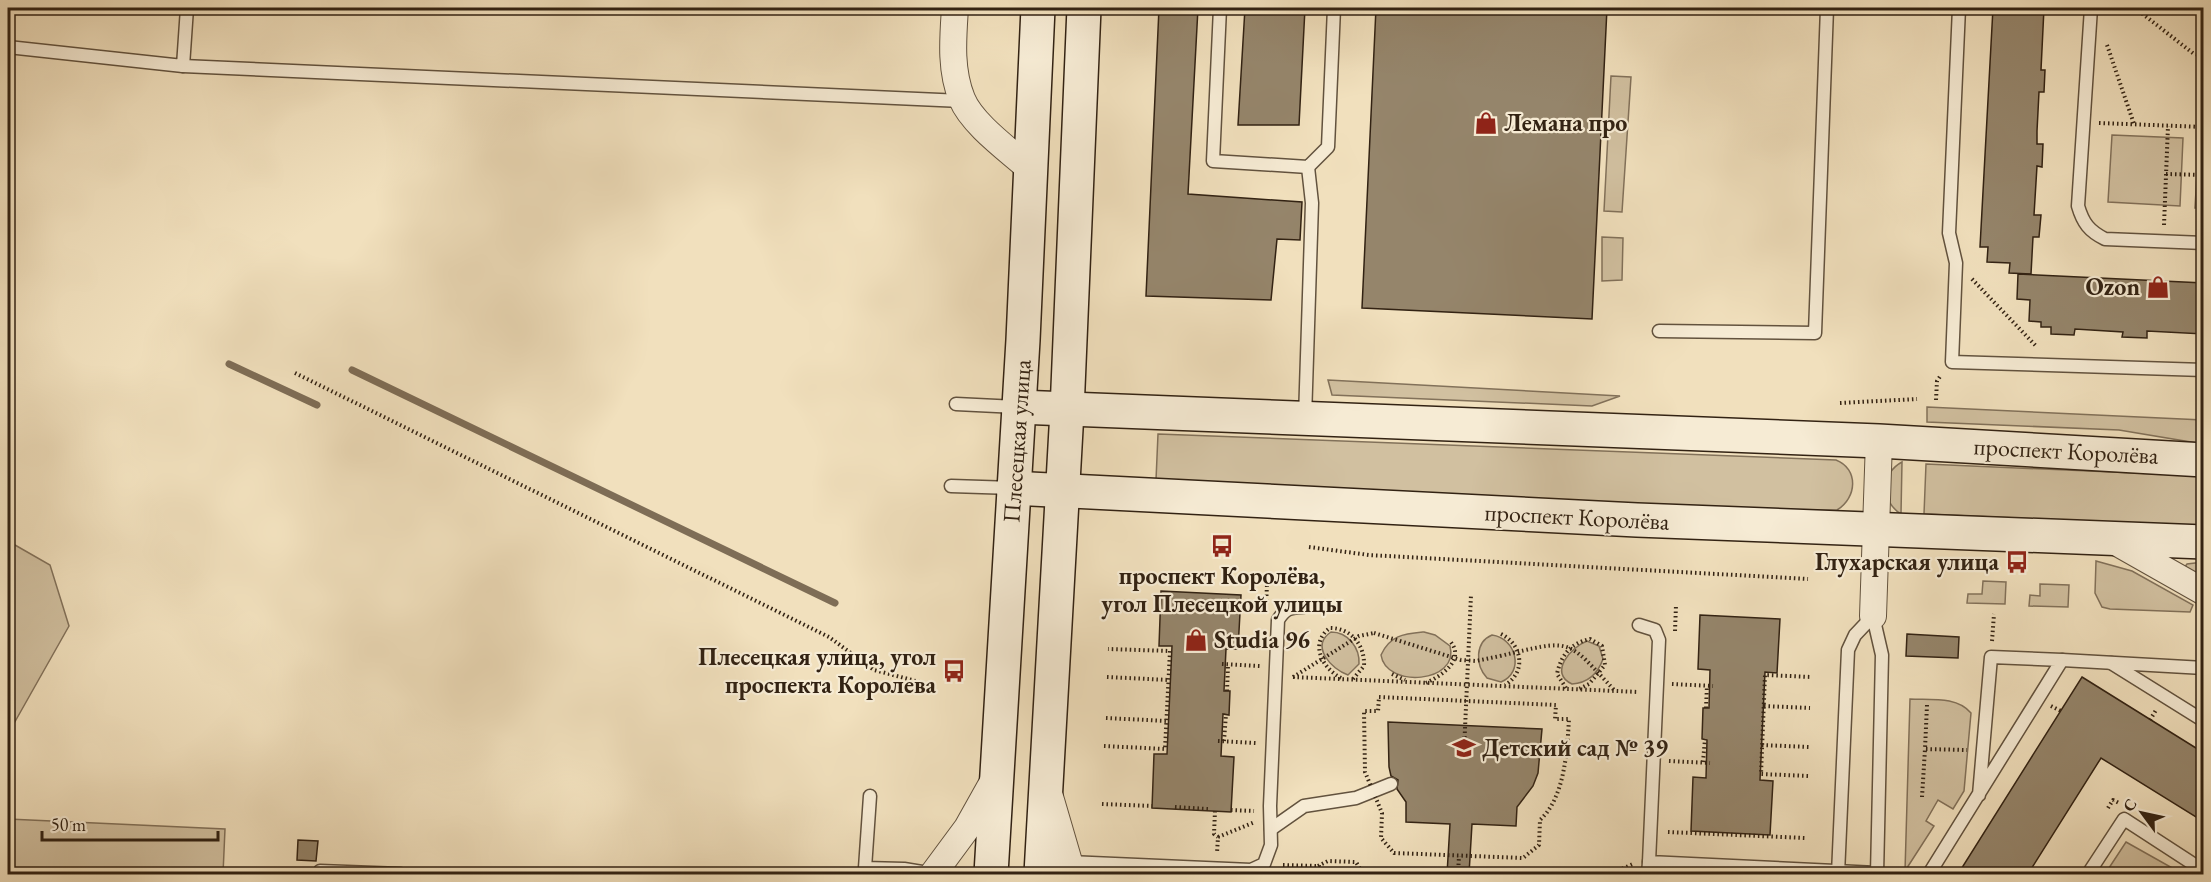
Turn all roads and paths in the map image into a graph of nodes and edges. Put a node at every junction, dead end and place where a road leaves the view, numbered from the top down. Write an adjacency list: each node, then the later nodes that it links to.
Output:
1 (187, 8): 14 (lane)
2 (955, 8): 16 (street)
3 (1038, 8): 22 (street, Плесецкая улица)
4 (1220, 8): 21 (lane)
5 (1334, 8): 21 (lane)
6 (1827, 8): 28 (lane)
7 (1959, 8): 27 (lane)
8 (2091, 8): 11 (lane)
9 (2135, 8): 13 (path)
10 (1086, 17): 38 (street, Плесецкая улица)
11 (2089, 31): 17 (lane); 18 (path)
12 (8, 47): 14 (lane)
13 (2202, 55): 15 (path)
14 (183, 66): 16 (lane)
15 (2204, 78)
16 (962, 100): 22 (street)
17 (2083, 122): 18 (path); 25 (lane)
18 (2134, 124): 19 (path)
19 (2168, 126): 20 (path); 23 (path)
20 (2204, 127)
21 (1308, 167): 39 (lane)
22 (1030, 169): 37 (street, Плесецкая улица)
23 (2166, 174): 24 (path); 25 (path)
24 (2204, 175)
25 (2163, 241): 26 (lane)
26 (2204, 243)
27 (1956, 263): 29 (path); 29 (lane)
28 (1659, 332)
29 (2055, 365): 30 (lane)
30 (2204, 370)
31 (295, 373): 86 (path)
32 (1937, 381): 34 (path)
33 (1917, 399): 36 (path)
34 (1936, 400)
35 (956, 404): 37 (lane, проспект Королёва)
36 (1840, 404)
37 (1018, 407): 38 (street, проспект Королёва); 43 (street, Плесецкая улица)
38 (1067, 411): 39 (street, проспект Королёва); 44 (street, Плесецкая улица)
39 (1305, 420): 40 (street, проспект Королёва)
40 (1879, 441): 41 (street, проспект Королёва); 45 (street)
41 (2204, 460)
42 (951, 486): 43 (lane, проспект Королёва)
43 (1013, 488): 44 (street, проспект Королёва); 118 (street, Плесецкая улица)
44 (1063, 491): 45 (street, проспект Королёва); 140 (street, Плесецкая улица)
45 (1877, 531): 46 (street, проспект Королёва); 58 (street)
46 (2114, 541): 47 (street, проспект Королёва); 51 (street)
47 (2204, 542)
48 (1309, 547): 49 (path)
49 (1808, 579)
50 (1267, 585): 53 (path)
51 (2204, 592)
52 (1471, 595): 87 (path)
53 (1266, 596)
54 (1676, 605): 56 (path)
55 (1303, 608): 76 (lane)
56 (1676, 614)
57 (1994, 614): 66 (path)
58 (1873, 616): 144 (lane); 153 (lane)
59 (1639, 625): 95 (lane)
60 (1501, 634): 65 (path)
61 (1355, 639): 65 (path, bridge); 67 (path); 67 (path); 82 (path)
62 (1450, 641): 84 (path)
63 (1571, 647): 65 (path); 75 (path); 75 (path); 91 (path)
64 (1108, 649): 81 (path)
65 (1520, 651): 88 (path)
66 (1991, 657): 68 (lane); 114 (lane)
67 (1322, 659): 78 (path); 80 (path)
68 (2062, 660): 69 (lane); 122 (lane)
69 (2110, 662): 73 (lane); 104 (lane)
70 (1222, 664): 71 (path)
71 (1228, 665): 72 (path); 93 (path)
72 (1263, 666)
73 (2204, 668)
74 (1392, 674): 83 (path)
75 (1599, 674): 92 (path); 94 (path)
76 (1276, 676): 78 (path); 131 (lane)
77 (1107, 677): 81 (path)
78 (1293, 677): 80 (path)
79 (1812, 677): 98 (path)
80 (1344, 679): 82 (path)
81 (1169, 680): 103 (path)
82 (1352, 680): 83 (path)
83 (1412, 682): 84 (path)
84 (1425, 683): 87 (path)
85 (1672, 684): 89 (path)
86 (931, 685)
87 (1467, 685): 88 (path); 96 (path)
88 (1504, 686): 91 (path)
89 (1707, 686): 90 (path); 99 (path)
90 (1713, 686)
91 (1568, 689): 92 (path)
92 (1578, 690): 94 (path)
93 (1227, 691)
94 (1616, 691): 95 (path)
95 (1657, 693): 132 (lane)
96 (1466, 701): 113 (path); 121 (path); 135 (path)
97 (1927, 705): 112 (path)
98 (1764, 706): 100 (path); 109 (path)
99 (1706, 708)
100 (1810, 708)
101 (1226, 714): 107 (path)
102 (1106, 718): 103 (path)
103 (1167, 721): 110 (path)
104 (2204, 721)
105 (1705, 739): 116 (path)
106 (1218, 741): 107 (path)
107 (1224, 741): 108 (path)
108 (1259, 743)
109 (1762, 745): 111 (path); 119 (path)
110 (1104, 746)
111 (1809, 747)
112 (1925, 749): 114 (path); 124 (path)
113 (1464, 751)
114 (1983, 751): 122 (lane)
115 (1669, 760): 116 (path)
116 (1703, 762): 117 (path)
117 (1710, 763)
118 (997, 775): 147 (street); 148 (street, Плесецкая улица)
119 (1808, 776)
120 (1391, 784): 121 (lane)
121 (1372, 791): 131 (lane); 135 (path)
122 (1979, 795): 154 (lane)
123 (870, 796): 147 (lane)
124 (1922, 797)
125 (1102, 804): 126 (path)
126 (1152, 806)
127 (1256, 806): 133 (path)
128 (1175, 807): 129 (path)
129 (1208, 808)
130 (1215, 811): 133 (path)
131 (1271, 830): 136 (lane)
132 (1650, 831): 134 (path); 139 (lane)
133 (1218, 837): 138 (path)
134 (1805, 838)
135 (1459, 856): 151 (path)
136 (1264, 864): 137 (path); 138 (lane)
137 (1318, 866): 149 (path); 150 (path)
138 (1217, 868): 140 (lane)
139 (1649, 868): 144 (lane)
140 (1060, 870)
141 (320, 871): 145 (lane)
142 (2204, 871): 155 (lane)
143 (1612, 873): 152 (path)
144 (1838, 873): 153 (lane)
145 (394, 874): 146 (lane)
146 (401, 874)
147 (934, 874)
148 (991, 874)
149 (1334, 874)
150 (1363, 874)
151 (1458, 874)
152 (1559, 874)
153 (1877, 874)
154 (1929, 874)
155 (2088, 874)

